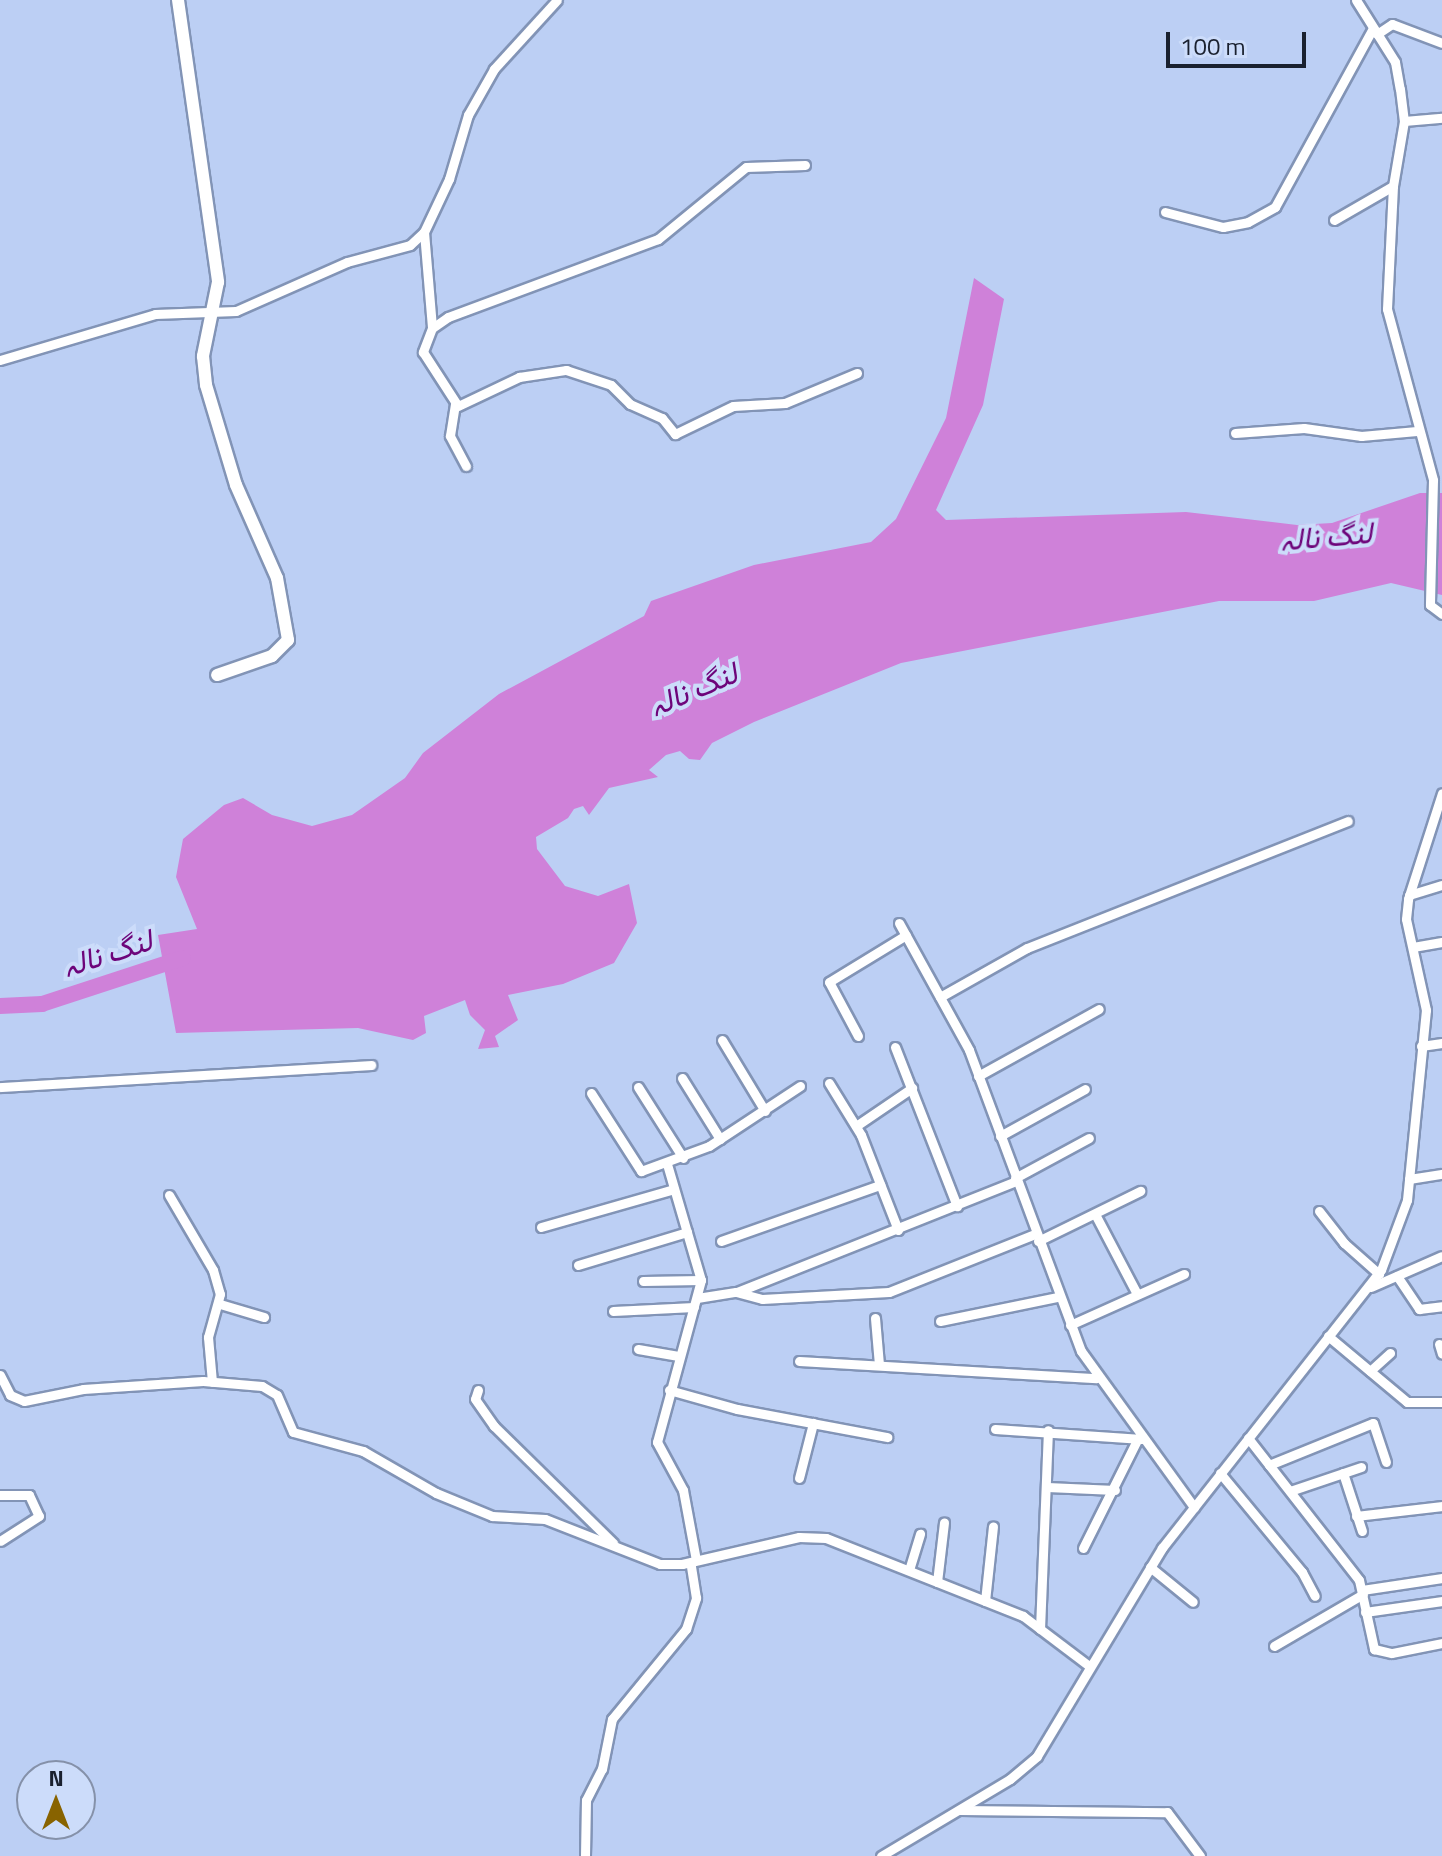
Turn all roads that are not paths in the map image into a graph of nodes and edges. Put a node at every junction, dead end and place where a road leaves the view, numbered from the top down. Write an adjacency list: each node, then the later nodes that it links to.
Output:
1 (178, 0): 13 (street)
2 (557, 0): 12 (street)
3 (1356, 0): 4 (street)
4 (1375, 31): 5 (street); 7 (street); 10 (street)
5 (1442, 43)
6 (1442, 118): 7 (street)
7 (1404, 121): 9 (street)
8 (805, 165): 14 (street)
9 (1393, 186): 11 (street); 18 (street)
10 (1165, 212)
11 (1334, 220)
12 (424, 232): 13 (street); 14 (street)
13 (213, 314): 15 (street); 22 (street)
14 (432, 328): 17 (street)
15 (0, 360)
16 (857, 373): 17 (street)
17 (455, 404): 20 (street)
18 (1417, 431): 19 (street); 21 (street)
19 (1235, 433)
20 (466, 466)
21 (1442, 614)
22 (217, 675)
23 (1442, 793): 26 (street)
24 (1348, 821): 31 (street)
25 (1442, 885): 26 (street)
26 (1409, 895): 30 (street)
27 (899, 923): 28 (street)
28 (906, 935): 31 (street); 33 (street)
29 (1442, 942): 30 (street)
30 (1413, 947): 36 (street)
31 (940, 997): 39 (street)
32 (1099, 1009): 39 (street)
33 (858, 1036)
34 (722, 1040): 48 (street)
35 (1442, 1043): 36 (street)
36 (1421, 1046): 57 (street)
37 (895, 1047): 45 (street)
38 (371, 1065): 43 (street)
39 (978, 1076): 50 (street)
40 (682, 1078): 52 (street)
41 (829, 1083): 49 (street)
42 (800, 1086): 48 (street)
43 (0, 1087)
44 (638, 1087): 53 (street)
45 (912, 1088): 49 (street); 62 (street)
46 (1085, 1089): 50 (street)
47 (591, 1093): 54 (street)
48 (765, 1111): 52 (street)
49 (856, 1126): 58 (street)
50 (1000, 1136): 56 (street)
51 (1089, 1138): 56 (street)
52 (720, 1139): 53 (street)
53 (683, 1158): 54 (street)
54 (667, 1164): 59 (street)
55 (1442, 1174): 57 (street)
56 (1016, 1179): 62 (street); 68 (street)
57 (1409, 1179): 73 (street)
58 (880, 1185): 66 (street); 69 (street)
59 (674, 1189): 65 (street); 67 (street)
60 (1140, 1191): 64 (street)
61 (169, 1195): 82 (street)
62 (957, 1206): 66 (street)
63 (1319, 1211): 73 (street)
64 (1095, 1214): 68 (street); 79 (street)
65 (541, 1227)
66 (898, 1230): 78 (street)
67 (687, 1232): 71 (street); 75 (street)
68 (1036, 1238): 78 (street); 80 (street)
69 (721, 1241)
70 (1442, 1256): 74 (street)
71 (578, 1265)
72 (1184, 1274): 79 (street)
73 (1379, 1274): 77 (street)
74 (1397, 1276): 77 (street); 83 (street)
75 (701, 1280): 76 (street); 81 (street)
76 (643, 1281)
77 (1368, 1288): 89 (street)
78 (736, 1292): 81 (street)
79 (1137, 1294): 88 (street)
80 (1057, 1297): 87 (street); 88 (street)
81 (696, 1302): 84 (street); 92 (street)
82 (220, 1304): 85 (street); 98 (street)
83 (1442, 1306)
84 (613, 1311)
85 (264, 1317)
86 (875, 1318): 94 (street)
87 (940, 1321)
88 (1070, 1325): 97 (street)
89 (1328, 1336): 95 (street); 107 (street)
90 (638, 1349): 92 (street)
91 (1390, 1353): 95 (street)
92 (678, 1356): 100 (street)
93 (799, 1361): 94 (street)
94 (879, 1365): 97 (street)
95 (1370, 1371): 101 (street)
96 (0, 1375): 98 (street)
97 (1097, 1378): 106 (street)
98 (212, 1382): 126 (street)
99 (478, 1390): 126 (street)
100 (669, 1390): 102 (street); 128 (street)
101 (1442, 1402)
102 (813, 1423): 105 (street); 113 (street)
103 (995, 1429): 104 (street)
104 (1048, 1430): 106 (street); 114 (street)
105 (887, 1437)
106 (1140, 1438): 115 (street); 119 (street)
107 (1248, 1438): 109 (street); 111 (street)
108 (1386, 1462): 109 (street)
109 (1269, 1465): 116 (street)
110 (1361, 1467): 112 (street)
111 (1220, 1473): 119 (street); 134 (street)
112 (1343, 1473): 116 (street); 120 (street)
113 (799, 1478)
114 (1047, 1487): 115 (street); 139 (street)
115 (1115, 1490): 127 (street)
116 (1290, 1491): 133 (street)
117 (0, 1495): 125 (street)
118 (1442, 1506): 120 (street)
119 (1194, 1507): 129 (street)
120 (1356, 1516): 123 (street)
121 (944, 1522): 132 (street)
122 (993, 1526): 135 (street)
123 (1362, 1531)
124 (920, 1534): 130 (street)
125 (0, 1541)
126 (616, 1545): 128 (street)
127 (1083, 1548)
128 (693, 1561): 130 (street); 144 (street)
129 (1150, 1567): 137 (street); 142 (street)
130 (909, 1570): 132 (street)
131 (1442, 1578): 133 (street)
132 (937, 1582): 135 (street)
133 (1362, 1592): 138 (street); 141 (street)
134 (1315, 1596)
135 (985, 1601): 139 (street)
136 (1442, 1601): 138 (street)
137 (1193, 1602)
138 (1365, 1612): 140 (street)
139 (1040, 1629): 142 (street)
140 (1442, 1643)
141 (1274, 1646)
142 (1089, 1666): 143 (street)
143 (956, 1810): 145 (street); 146 (street)
144 (585, 1856)
145 (881, 1856)
146 (1200, 1856)

